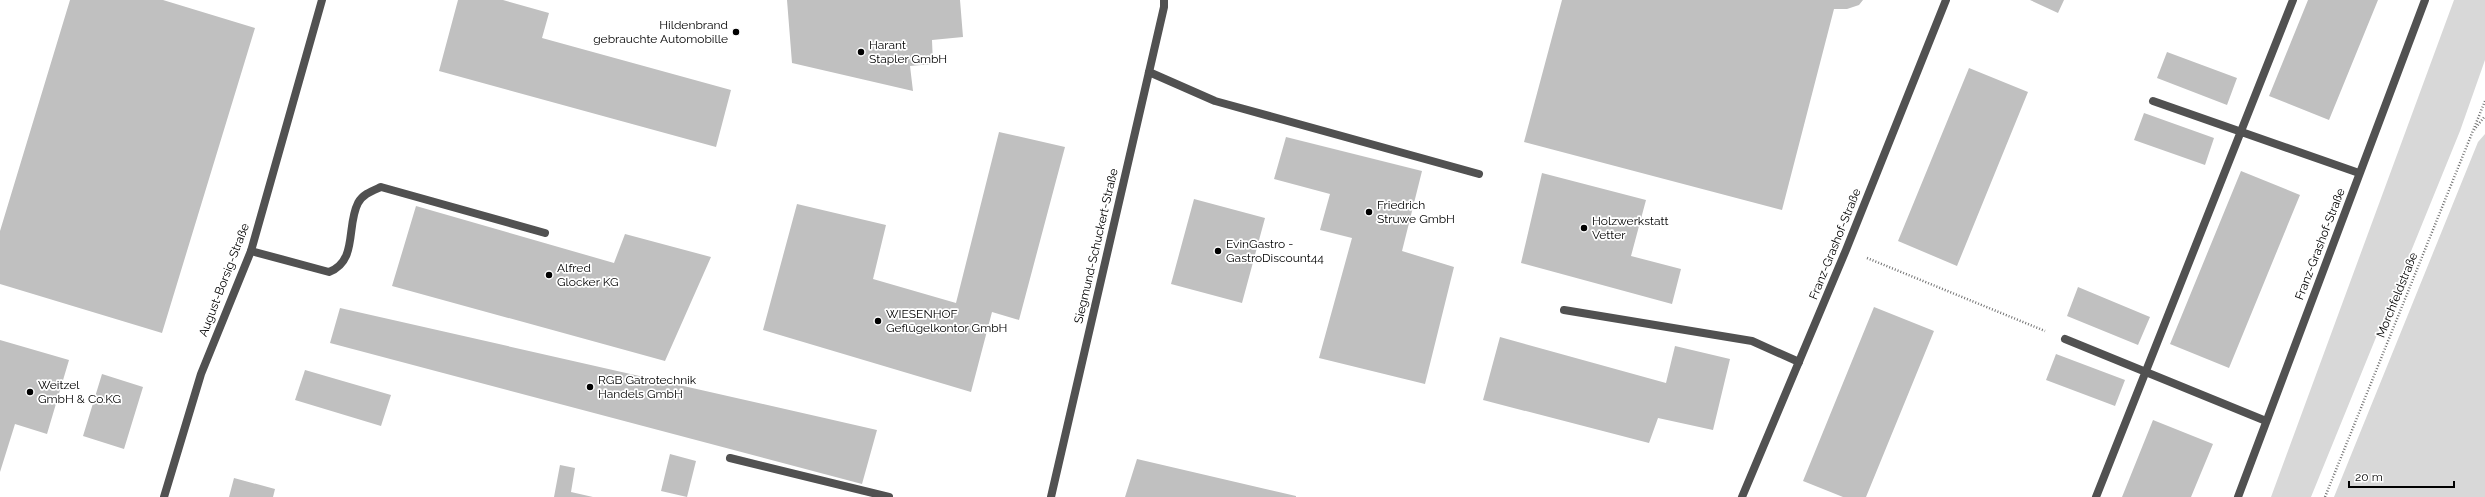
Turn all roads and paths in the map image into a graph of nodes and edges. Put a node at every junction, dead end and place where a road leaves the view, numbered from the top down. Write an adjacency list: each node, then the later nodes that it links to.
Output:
1 (322, 0): 16 (street, August-Borsig-Straße)
2 (1164, 0): 6 (street, Siegmund-Schuckert-Straße)
3 (1946, 0): 15 (street, Franz-Grashof-Straße)
4 (2294, 0): 10 (street)
5 (2424, 0): 12 (street, Franz-Grashof-Straße)
6 (1149, 72): 13 (street); 25 (street, Siegmund-Schuckert-Straße)
7 (2153, 101): 10 (street)
8 (2485, 101): 11 (path, Morchfeldstraße)
9 (2485, 116): 11 (path)
10 (2240, 131): 12 (street); 20 (street)
11 (2472, 132): 29 (path, Morchfeldstraße)
12 (2359, 173): 21 (street, Franz-Grashof-Straße)
13 (1479, 174)
14 (545, 233): 16 (street)
15 (1846, 250): 18 (path); 19 (street, Franz-Grashof-Straße)
16 (251, 251): 23 (street, August-Borsig-Straße)
17 (1564, 310): 19 (street)
18 (2065, 339): 20 (street)
19 (1799, 362): 26 (street, Franz-Grashof-Straße)
20 (2146, 372): 21 (street); 27 (street)
21 (2266, 421): 28 (street, Franz-Grashof-Straße)
22 (730, 458): 24 (street)
23 (164, 497)
24 (889, 497)
25 (1051, 497)
26 (1742, 497)
27 (2096, 497)
28 (2238, 497)
29 (2325, 497)

